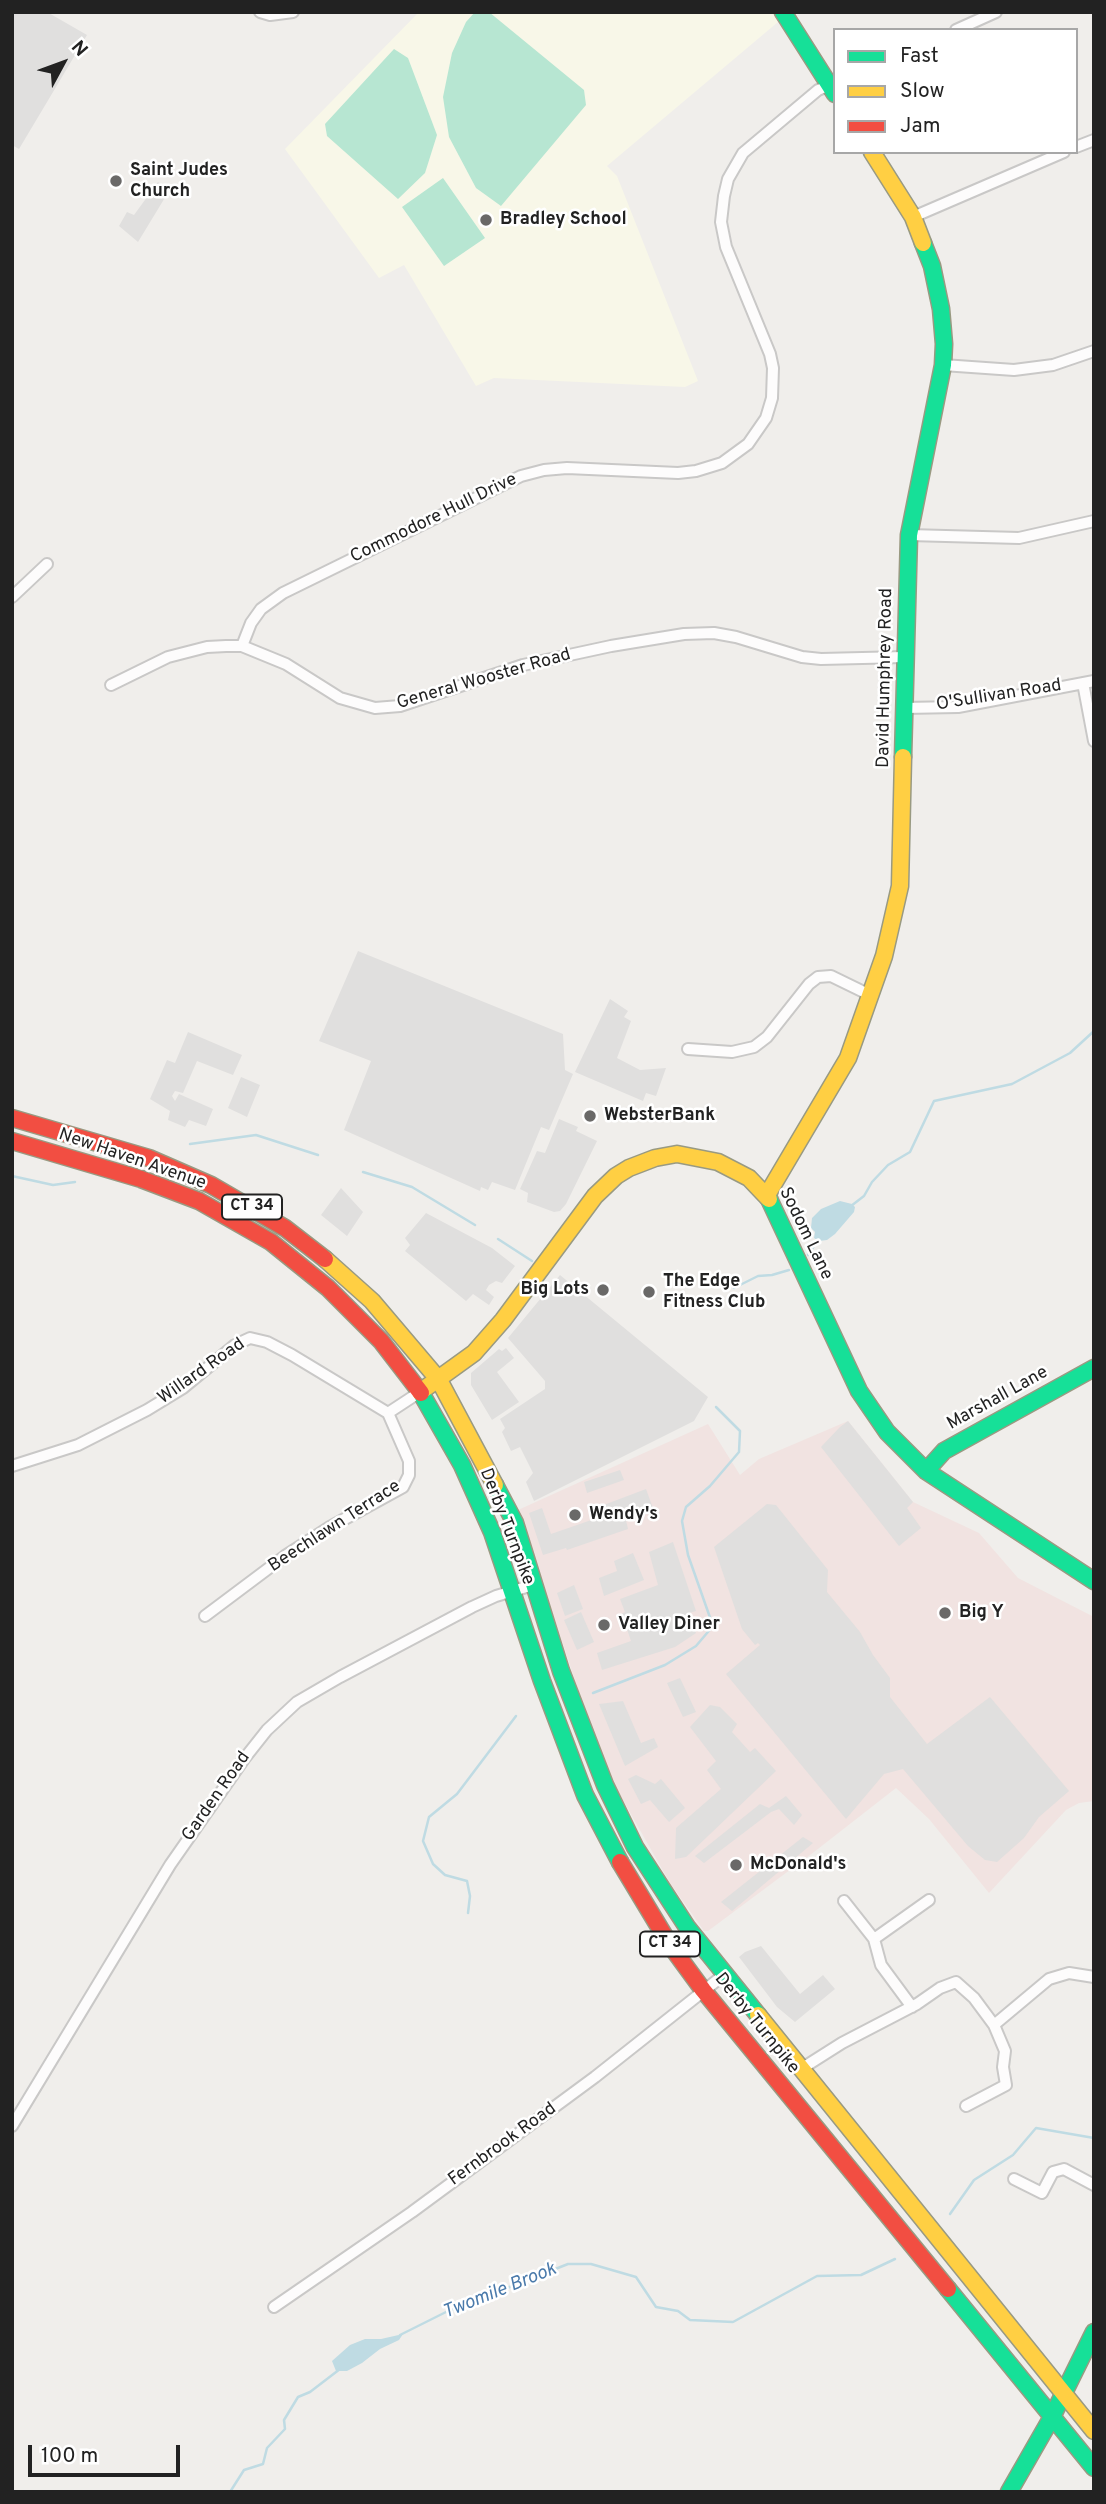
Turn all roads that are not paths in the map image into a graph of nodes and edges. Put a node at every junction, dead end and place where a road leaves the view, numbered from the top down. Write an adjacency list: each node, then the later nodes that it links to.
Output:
1 (260, 12): 2 (street)
2 (293, 12)
3 (783, 12): 6 (main road)
4 (996, 12): 5 (street)
5 (960, 28)
6 (833, 88): 16 (street, Commodore Hull Drive)
7 (873, 154): 9 (main road, David Humphrey Road)
8 (1059, 154): 9 (street)
9 (913, 218): 11 (main road, David Humphrey Road)
10 (1094, 351): 11 (street)
11 (943, 365): 13 (main road, David Humphrey Road)
12 (1094, 521): 13 (street)
13 (909, 535): 17 (main road, David Humphrey Road)
14 (47, 564): 15 (street)
15 (12, 597)
16 (242, 646): 17 (street, General Wooster Road); 19 (street)
17 (904, 657): 20 (main road, David Humphrey Road)
18 (1088, 682): 20 (street, O'Sullivan Road); 21 (street)
19 (111, 685)
20 (904, 708): 22 (main road, David Humphrey Road)
21 (1094, 741)
22 (870, 995): 23 (street); 26 (main road, David Humphrey Road)
23 (688, 1049)
24 (12, 1118): 28 (main road, New Haven Avenue / CT 34)
25 (12, 1140): 29 (main road, New Haven Avenue / CT 34)
26 (766, 1195): 28 (main road, Sodom Lane); 32 (main road, Sodom Lane)
27 (1094, 1368): 32 (main road, Marshall Lane)
28 (439, 1380): 29 (main road, Sodom Lane); 33 (main road, Derby Turnpike / CT 34)
29 (420, 1392): 30 (street); 35 (main road, Derby Turnpike / CT 34)
30 (388, 1413): 31 (street, Willard Road); 36 (street, Beechlawn Terrace)
31 (12, 1466)
32 (926, 1471): 34 (main road, Sodom Lane)
33 (531, 1577): 35 (main road); 40 (main road, Derby Turnpike / CT 34)
34 (1094, 1581)
35 (508, 1584): 41 (main road, Derby Turnpike / CT 34); 49 (street, Garden Road)
36 (205, 1616)
37 (929, 1900): 39 (street)
38 (844, 1901): 39 (street)
39 (874, 1939): 45 (street)
40 (706, 1950): 41 (main road); 42 (main road, Derby Turnpike / CT 34)
41 (685, 1966): 44 (main road, Derby Turnpike / CT 34)
42 (725, 1974): 44 (street, Fernbrook Road); 47 (main road, Derby Turnpike / CT 34)
43 (1094, 1977): 46 (street)
44 (704, 1990): 52 (street, Fernbrook Road); 55 (main road, Derby Turnpike / CT 34)
45 (912, 2007): 46 (street); 47 (street)
46 (995, 2025): 48 (street)
47 (801, 2069): 54 (main road, Derby Turnpike / CT 34)
48 (966, 2106)
49 (12, 2126)
50 (1014, 2179): 51 (street)
51 (1094, 2185)
52 (274, 2307)
53 (1094, 2332): 54 (main road)
54 (1062, 2393): 55 (main road); 56 (main road, Derby Turnpike / CT 34)
55 (1052, 2417): 57 (main road, Derby Turnpike / CT 34); 58 (main road)
56 (1094, 2431)
57 (1094, 2468)
58 (1009, 2492)

